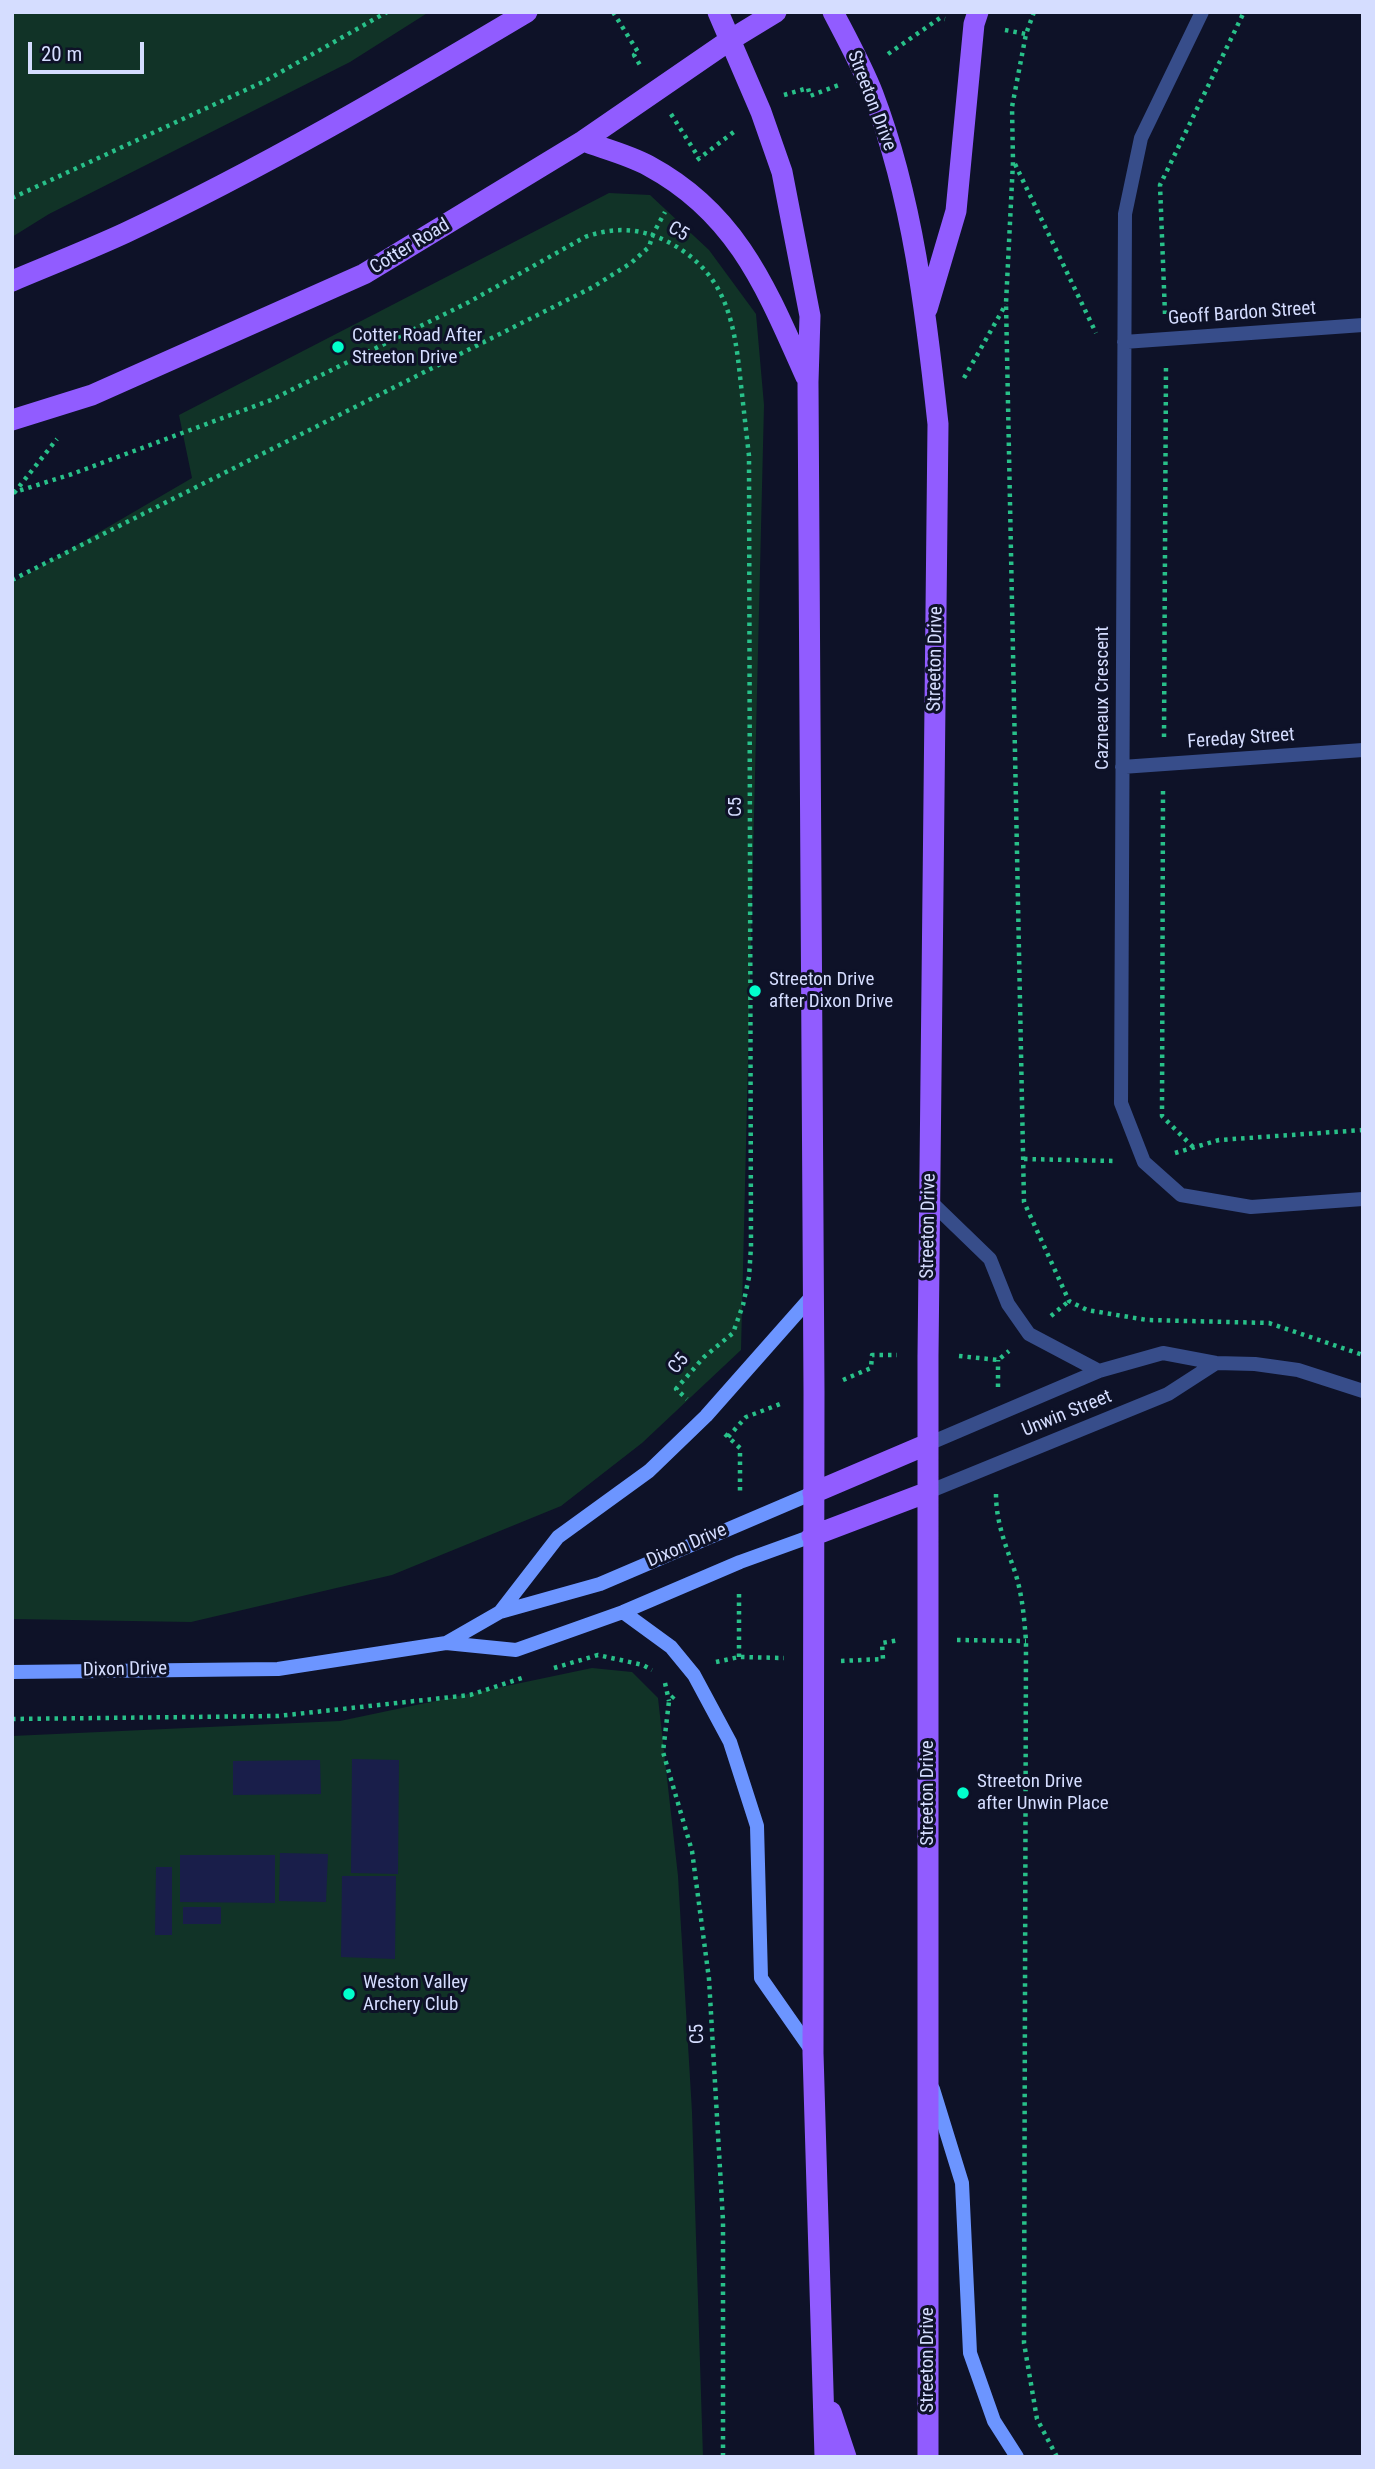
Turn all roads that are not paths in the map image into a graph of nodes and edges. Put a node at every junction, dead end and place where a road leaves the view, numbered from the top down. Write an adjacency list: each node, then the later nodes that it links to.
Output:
1 (527, 12): 9 (main road)
2 (718, 12): 7 (main road)
3 (776, 12): 7 (main road, Cotter Road)
4 (833, 12): 10 (main road, Streeton Drive)
5 (978, 12): 10 (main road)
6 (1202, 12): 12 (street, Cazneaux Crescent)
7 (730, 40): 8 (main road, Cotter Road); 13 (main road)
8 (583, 141): 13 (main road); 14 (main road, Cotter Road)
9 (12, 281)
10 (926, 312): 18 (main road, Streeton Drive)
11 (1363, 325): 12 (street, Geoff Bardon Street)
12 (1124, 342): 16 (street, Cazneaux Crescent)
13 (808, 382): 19 (main road)
14 (12, 420)
15 (1363, 750): 16 (street, Fereday Street)
16 (1122, 767): 17 (street, Cazneaux Crescent)
17 (1363, 1199)
18 (930, 1201): 21 (street, Unwin Street); 23 (main road, Streeton Drive)
19 (813, 1295): 25 (main road); 27 (main road)
20 (1216, 1363): 21 (street, Unwin Street); 22 (street, Unwin Street); 24 (street, Unwin Street)
21 (1099, 1371): 23 (street, Unwin Street)
22 (1363, 1391)
23 (928, 1444): 24 (main road, Streeton Drive); 25 (main road, Dixon Drive)
24 (928, 1492): 26 (main road, Dixon Drive); 32 (main road, Streeton Drive)
25 (813, 1493): 26 (main road); 27 (main road, Dixon Drive)
26 (812, 1536): 28 (main road, Dixon Drive); 31 (main road)
27 (500, 1612): 29 (main road, Dixon Drive)
28 (623, 1612): 29 (main road, Dixon Drive); 31 (main road)
29 (446, 1643): 30 (main road, Dixon Drive)
30 (12, 1672)
31 (813, 2053): 33 (main road)
32 (929, 2075): 36 (main road, Streeton Drive); 37 (main road)
33 (825, 2394): 34 (main road); 35 (main road)
34 (825, 2457)
35 (846, 2457)
36 (928, 2457)
37 (1017, 2457)

